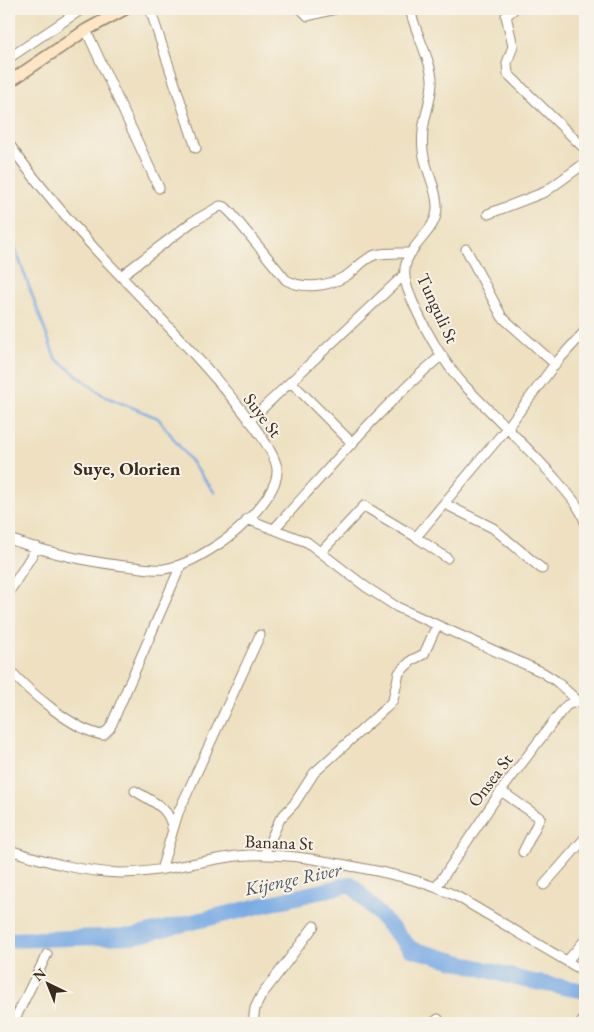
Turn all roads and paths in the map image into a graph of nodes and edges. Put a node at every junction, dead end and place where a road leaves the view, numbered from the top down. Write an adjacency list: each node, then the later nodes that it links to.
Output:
1 (82, 9): 8 (street)
2 (125, 9): 9 (main road)
3 (150, 9): 13 (street)
4 (301, 9): 5 (street)
5 (336, 9)
6 (410, 9): 19 (street, Tunguli St)
7 (514, 9): 14 (street)
8 (70, 12): 10 (street)
9 (86, 30): 11 (main road); 16 (street)
10 (9, 58)
11 (9, 82)
12 (9, 144): 20 (street, Suye St)
13 (196, 148)
14 (585, 148)
15 (585, 163): 17 (street)
16 (159, 188)
17 (488, 214)
18 (466, 249): 24 (street)
19 (411, 253): 20 (street); 21 (street, Tunguli St)
20 (121, 276): 26 (street, Suye St)
21 (403, 276): 23 (street, Tunguli St); 25 (street)
22 (585, 331): 24 (street)
23 (442, 355): 27 (street, Tunguli St); 28 (street)
24 (555, 364): 27 (street)
25 (291, 382): 26 (street); 28 (street)
26 (250, 421): 31 (street, Suye St)
27 (507, 428): 29 (street); 30 (street, Tunguli St)
28 (352, 444): 33 (street)
29 (445, 504): 34 (street); 40 (street)
30 (583, 511): 32 (street, Tunguli St)
31 (247, 518): 33 (street); 39 (street, Suye St)
32 (585, 522)
33 (275, 528): 37 (street)
34 (416, 537): 37 (street); 38 (street)
35 (9, 539): 36 (street, Suye St)
36 (37, 547): 39 (street, Suye St); 41 (street)
37 (321, 552): 42 (street)
38 (447, 558)
39 (181, 565): 44 (street)
40 (542, 569)
41 (9, 592)
42 (437, 625): 45 (street); 52 (street)
43 (260, 635): 48 (street)
44 (9, 669)
45 (582, 702): 47 (street, Onsea St)
46 (135, 791): 48 (street)
47 (501, 791): 51 (street); 55 (street, Onsea St)
48 (172, 828): 53 (street)
49 (585, 838): 54 (street)
50 (9, 850): 53 (street, Banana St)
51 (523, 852)
52 (264, 854): 53 (street, Banana St); 55 (street, Banana St)
53 (161, 870)
54 (544, 885)
55 (437, 886): 59 (street, Banana St)
56 (314, 926): 63 (street)
57 (585, 940): 59 (street)
58 (46, 954): 62 (street)
59 (568, 960): 60 (street, Banana St)
60 (585, 972)
61 (585, 1018): 64 (street)
62 (13, 1023)
63 (253, 1023)
64 (581, 1023)

